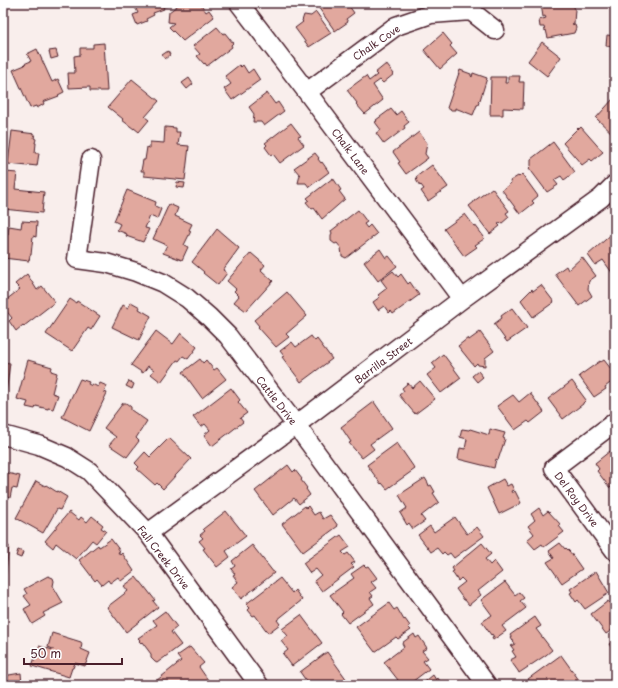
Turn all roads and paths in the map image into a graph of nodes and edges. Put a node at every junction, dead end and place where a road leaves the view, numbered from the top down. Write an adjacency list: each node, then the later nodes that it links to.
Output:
1 (239, 3): 3 (street, Chalk Lane)
2 (495, 30): 3 (street, Chalk Cove)
3 (307, 92): 6 (street, Chalk Lane)
4 (91, 160): 8 (street, Cattle Drive)
5 (615, 184): 6 (street, Barrilla Street)
6 (462, 299): 8 (street, Barrilla Street)
7 (615, 422): 11 (street, Del Roy Drive)
8 (296, 425): 10 (street, Barrilla Street); 13 (street, Cattle Drive)
9 (3, 435): 10 (street, Fall Creek Drive)
10 (148, 533): 12 (street, Fall Creek Drive)
11 (615, 551)
12 (259, 685)
13 (487, 685)

